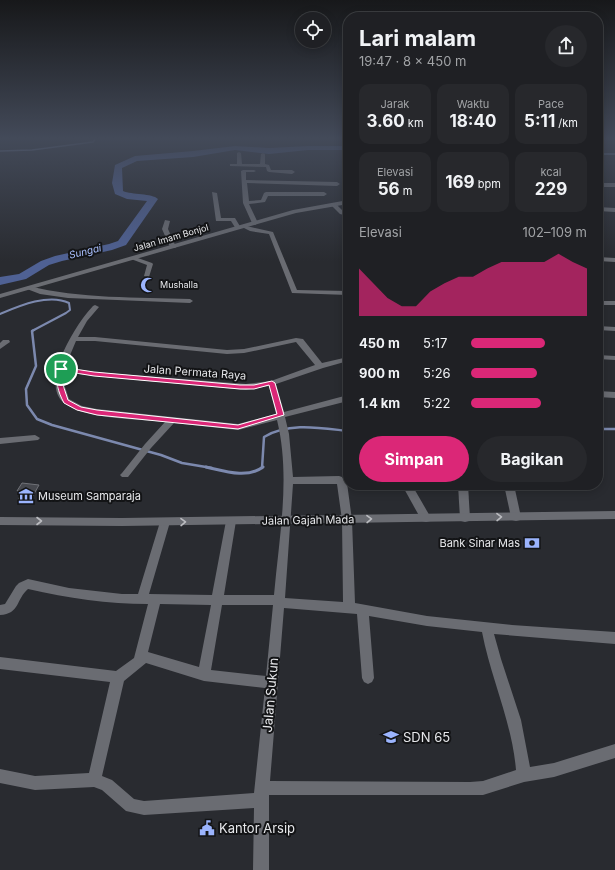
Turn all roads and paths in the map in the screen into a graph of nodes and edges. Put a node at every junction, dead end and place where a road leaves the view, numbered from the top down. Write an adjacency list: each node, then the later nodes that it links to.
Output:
1 (244, 182): 2 (street); 10 (street)
2 (291, 182): 3 (street)
3 (301, 183): 4 (street); 8 (street)
4 (337, 184)
5 (603, 185): 6 (street)
6 (615, 185)
7 (214, 193): 18 (street)
8 (298, 194): 9 (street); 10 (street)
9 (324, 194)
10 (246, 203): 17 (street)
11 (343, 203): 12 (street, Jalan Imam Bonjol)
12 (333, 204): 15 (street); 17 (street, Jalan Imam Bonjol)
13 (603, 209): 14 (street)
14 (615, 210)
15 (343, 213)
16 (167, 221): 19 (street)
17 (255, 223): 18 (street, Jalan Imam Bonjol)
18 (241, 227): 19 (street, Jalan Imam Bonjol); 25 (street)
19 (173, 247): 20 (street, Jalan Imam Bonjol)
20 (133, 258): 23 (street); 24 (street, Jalan Imam Bonjol)
21 (603, 259): 22 (street)
22 (615, 260)
23 (147, 276)
24 (29, 288): 26 (street, Jalan Imam Bonjol); 27 (street)
25 (343, 293)
26 (0, 296)
27 (190, 301)
28 (603, 303): 29 (street)
29 (615, 303)
30 (96, 307): 33 (street)
31 (603, 328): 32 (street)
32 (615, 329)
33 (73, 339): 37 (street); 38 (street)
34 (603, 357): 35 (street)
35 (615, 358)
36 (343, 360): 37 (street, Jalan Permata Raya)
37 (320, 366): 39 (street, Jalan Permata Raya)
38 (61, 369): 39 (street, Jalan Permata Raya); 44 (street)
39 (272, 383): 43 (street, Jalan Sukun)
40 (603, 394): 41 (street)
41 (615, 395)
42 (343, 399): 43 (street)
43 (280, 415): 44 (street); 48 (street, Jalan Sukun)
44 (172, 420): 47 (street)
45 (35, 438): 46 (street)
46 (0, 440)
47 (125, 475)
48 (288, 480): 56 (street, Jalan Sukun); 57 (street)
49 (410, 490): 54 (street)
50 (463, 490): 55 (street)
51 (510, 490): 53 (street)
52 (615, 515): 53 (street, Jalan Gajah Mada)
53 (516, 517): 55 (street, Jalan Gajah Mada, one-way to 53)
54 (426, 518): 55 (street, Jalan Gajah Mada); 57 (street, Jalan Gajah Mada, one-way to 54)
55 (465, 518)
56 (286, 520): 57 (street, Jalan Gajah Mada); 59 (street, Jalan Gajah Mada); 64 (street, Jalan Sukun)
57 (346, 520): 65 (street)
58 (0, 521): 60 (street, Jalan Gajah Mada, one-way to 60)
59 (231, 521): 60 (street, Jalan Gajah Mada, one-way to 59); 63 (street)
60 (165, 522): 61 (street)
61 (142, 600): 62 (street); 66 (street)
62 (155, 600): 63 (street); 70 (street)
63 (217, 601): 64 (street); 72 (street)
64 (279, 602): 65 (street); 75 (street, Jalan Sukun)
65 (349, 607): 67 (street)
66 (0, 610)
67 (363, 610): 68 (street); 74 (street)
68 (487, 627): 69 (street); 77 (street)
69 (615, 638)
70 (139, 661): 72 (street); 73 (street)
71 (0, 663): 73 (street)
72 (204, 675): 75 (street)
73 (118, 677): 79 (street)
74 (368, 678)
75 (271, 683): 80 (street, Jalan Sukun)
76 (615, 751): 77 (street)
77 (524, 775): 80 (street)
78 (0, 777): 79 (street)
79 (94, 780): 80 (street)
80 (261, 794): 81 (street, Jalan Sukun)
81 (261, 870)

